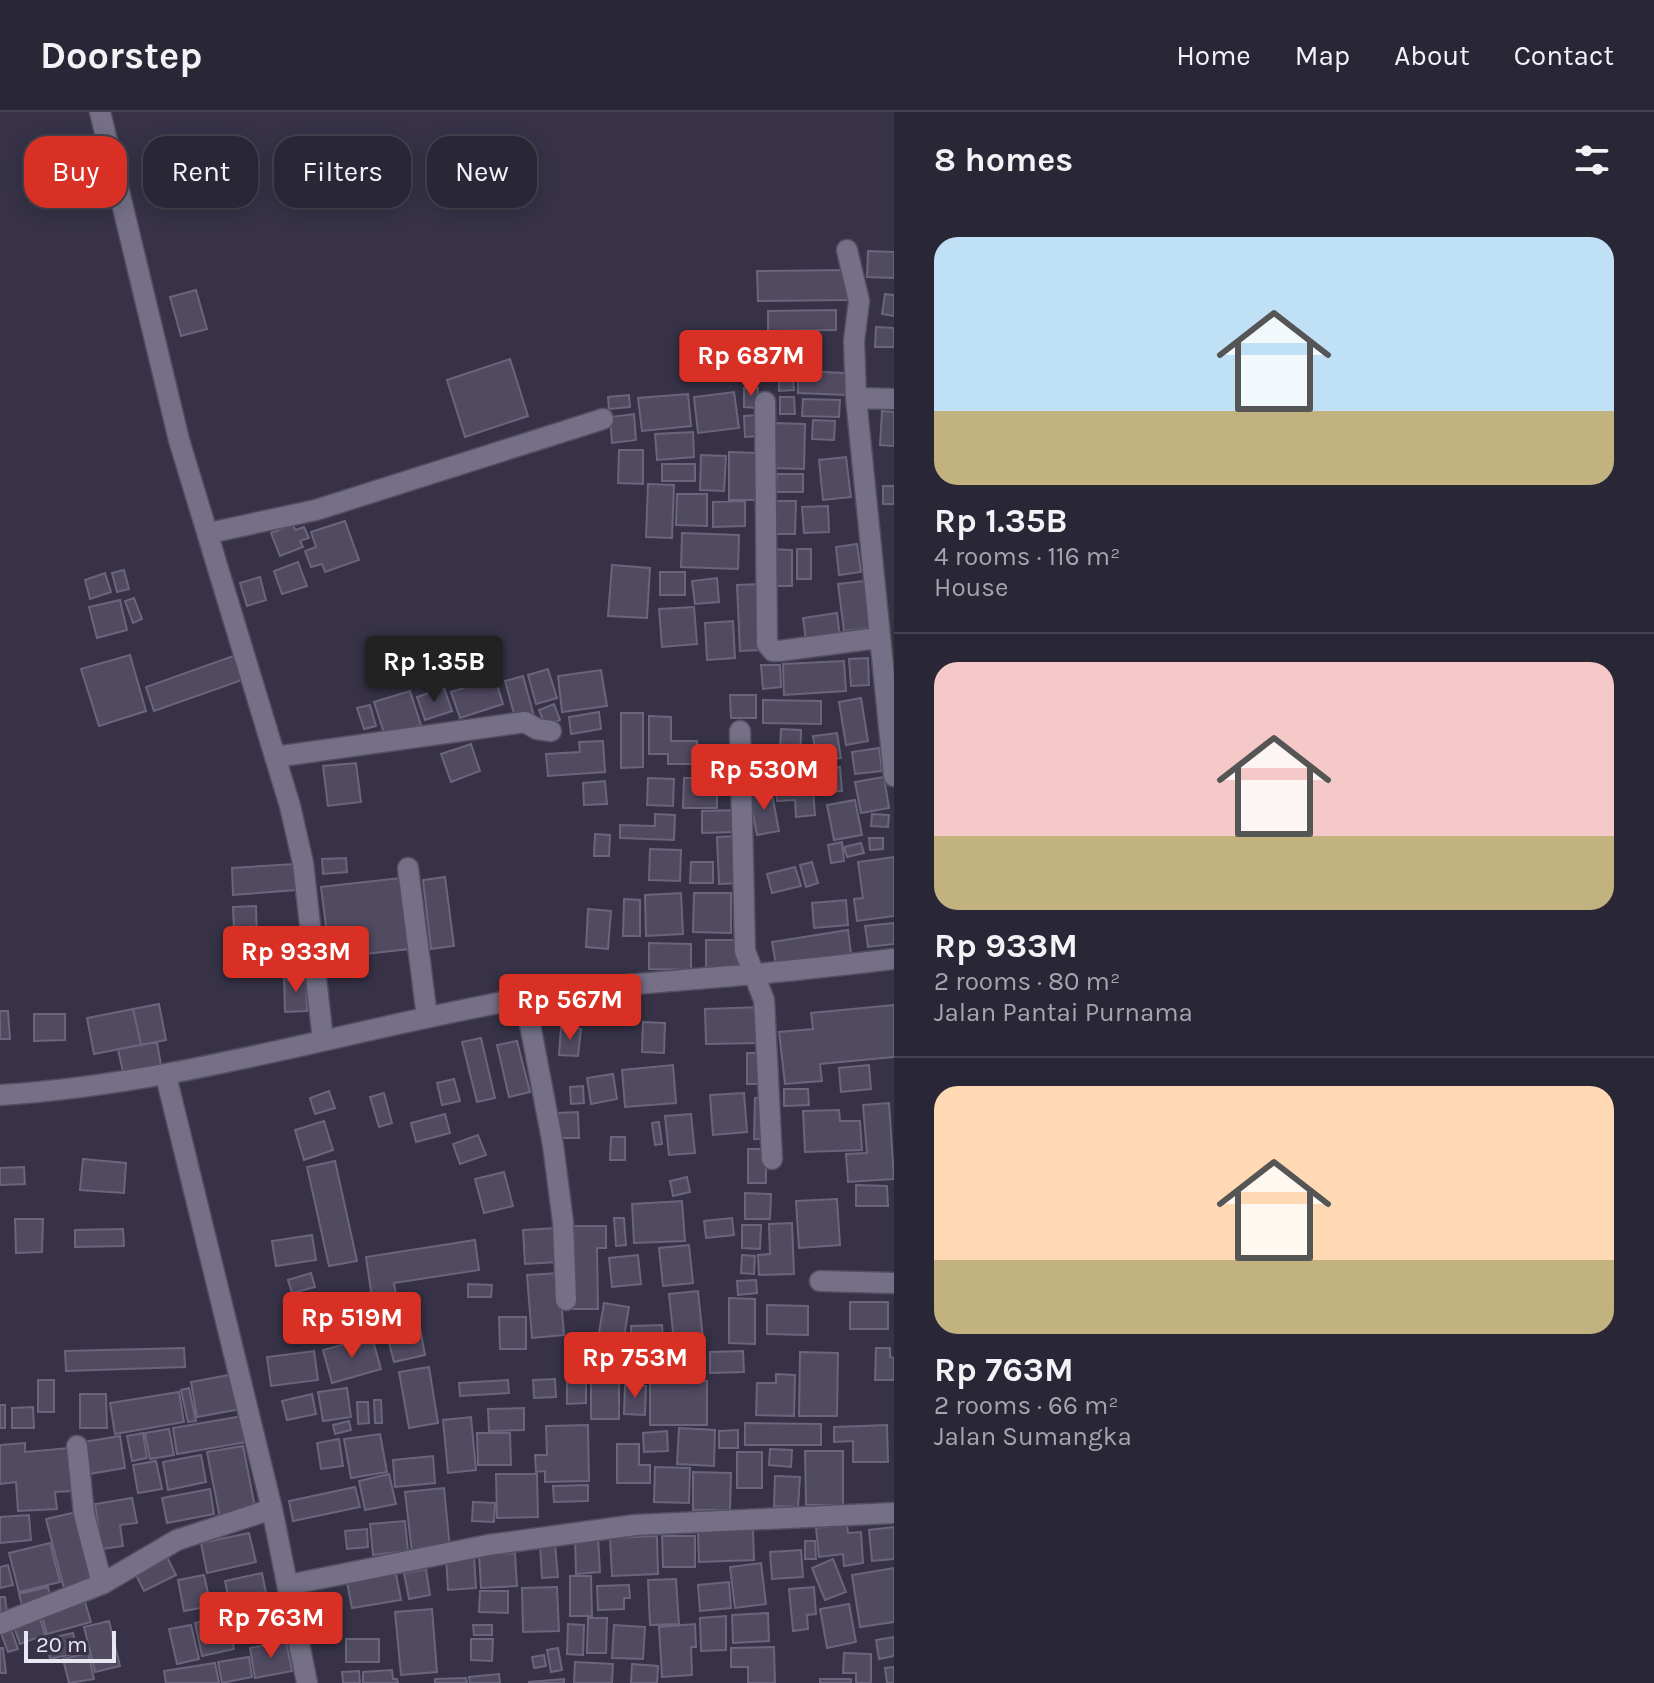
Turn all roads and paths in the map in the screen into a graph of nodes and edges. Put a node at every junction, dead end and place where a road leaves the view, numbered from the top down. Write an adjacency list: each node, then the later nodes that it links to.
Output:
1 (100, 112): 7 (street)
2 (847, 250): 3 (street)
3 (856, 398): 4 (street); 8 (street)
4 (894, 399)
5 (765, 402): 9 (street)
6 (603, 419): 7 (street)
7 (209, 533): 12 (street)
8 (885, 584): 9 (street)
9 (878, 638): 13 (street)
10 (551, 731): 12 (street)
11 (740, 731): 16 (street)
12 (275, 757): 19 (street)
13 (894, 776)
14 (408, 868): 18 (street)
15 (894, 959): 16 (street)
16 (754, 975): 17 (street); 22 (street)
17 (525, 998): 18 (street); 25 (street)
18 (427, 1017): 19 (street)
19 (323, 1040): 20 (street)
20 (166, 1076): 21 (street); 27 (street)
21 (0, 1095)
22 (772, 1159)
23 (820, 1281): 24 (street)
24 (894, 1283)
25 (566, 1300)
26 (77, 1446): 29 (street)
27 (272, 1509): 29 (street); 30 (street)
28 (894, 1513): 30 (street)
29 (102, 1584): 31 (street)
30 (288, 1585): 32 (street)
31 (0, 1624)
32 (307, 1683)

